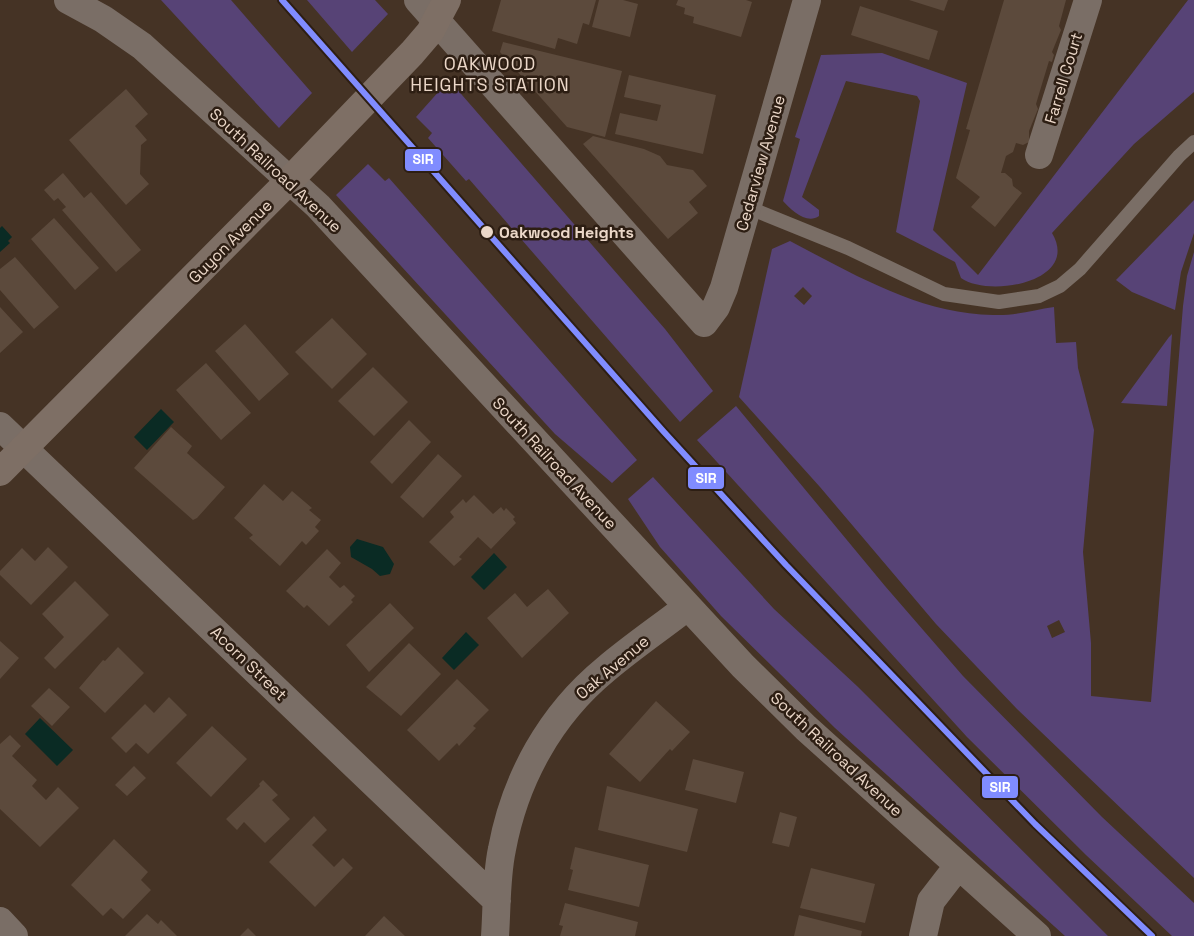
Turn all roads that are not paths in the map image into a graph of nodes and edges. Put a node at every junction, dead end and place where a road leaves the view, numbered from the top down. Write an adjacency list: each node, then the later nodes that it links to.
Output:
1 (68, 0): 8 (street, South Railroad Avenue)
2 (418, 0): 5 (street)
3 (807, 0): 9 (street, Cedarview Avenue)
4 (1088, 0): 7 (street, Farrell Court)
5 (442, 10): 8 (street, Guyon Avenue); 9 (street, Cedarview Avenue)
6 (1194, 142): 9 (lane)
7 (1039, 155)
8 (298, 172): 11 (street, Guyon Avenue); 13 (street, South Railroad Avenue)
9 (747, 207)
10 (0, 426): 11 (street, Acorn Street)
11 (23, 448): 12 (street, Guyon Avenue); 15 (street, Acorn Street)
12 (0, 472)
13 (687, 607): 14 (street, South Railroad Avenue); 15 (street, Oak Avenue)
14 (958, 866): 19 (street); 20 (street, South Railroad Avenue)
15 (497, 900): 18 (street, Oak Avenue)
16 (0, 921): 17 (street)
17 (14, 936)
18 (495, 936)
19 (923, 936)
20 (1037, 936)

